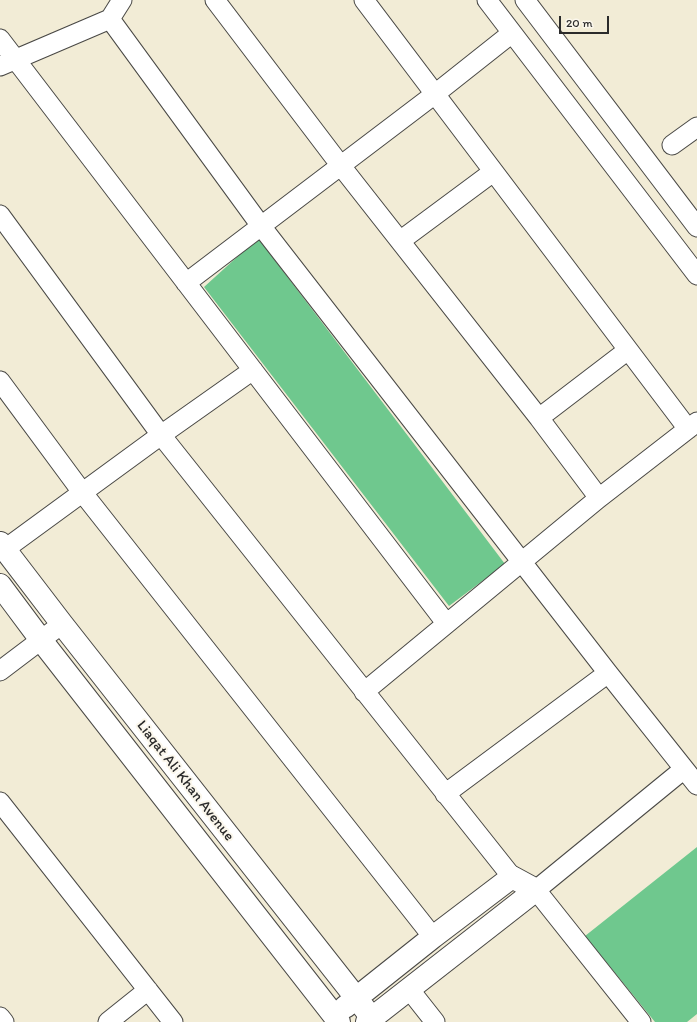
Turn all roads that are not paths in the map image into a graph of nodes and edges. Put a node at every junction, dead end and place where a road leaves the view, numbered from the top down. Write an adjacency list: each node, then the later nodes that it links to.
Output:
1 (122, 0): 6 (street)
2 (215, 0): 13 (street)
3 (364, 0): 10 (street)
4 (487, 0): 7 (street)
5 (525, 0): 17 (street)
6 (110, 19): 9 (street); 16 (street)
7 (512, 33): 10 (street); 19 (street)
8 (0, 39): 9 (street)
9 (7, 62): 20 (street)
10 (435, 94): 13 (street); 14 (street)
11 (697, 127): 12 (street)
12 (672, 145)
13 (341, 166): 16 (street); 18 (street)
14 (494, 172): 18 (street); 21 (street)
15 (0, 215): 26 (street)
16 (261, 226): 20 (street); 30 (street)
17 (697, 227)
18 (400, 241): 24 (street)
19 (697, 275)
20 (186, 283): 22 (street)
21 (628, 350): 24 (street); 25 (street)
22 (253, 370): 26 (street); 32 (street)
23 (0, 381): 27 (street)
24 (539, 418): 28 (street)
25 (692, 426): 28 (street)
26 (160, 435): 27 (street); 37 (street)
27 (82, 492): 29 (street); 44 (street)
28 (599, 498): 30 (street)
29 (2, 546): 33 (street, Liaqat Ali Khan Avenue)
30 (523, 562): 32 (street); 36 (street)
31 (0, 585): 34 (street, Liaqat Ali Khan Avenue)
32 (446, 623): 37 (street)
33 (62, 624): 34 (street); 47 (street, Liaqat Ali Khan Avenue)
34 (41, 640): 35 (street); 49 (street, Liaqat Ali Khan Avenue)
35 (0, 671)
36 (608, 673): 38 (street); 40 (street)
37 (364, 692): 40 (street)
38 (684, 769): 39 (street); 43 (street)
39 (697, 785)
40 (445, 794): 42 (street)
41 (0, 802): 46 (street)
42 (512, 877): 43 (street); 44 (street)
43 (536, 890): 45 (street); 55 (street)
44 (433, 937): 47 (street)
45 (409, 989): 50 (street); 54 (street)
46 (148, 990): 52 (street); 53 (street)
47 (357, 999): 49 (street); 50 (street, Liaqat Ali Khan Avenue)
48 (0, 1017): 51 (street)
49 (333, 1020)
50 (370, 1020)
51 (4, 1022)
52 (108, 1022)
53 (173, 1022)
54 (435, 1022)
55 (641, 1022)

